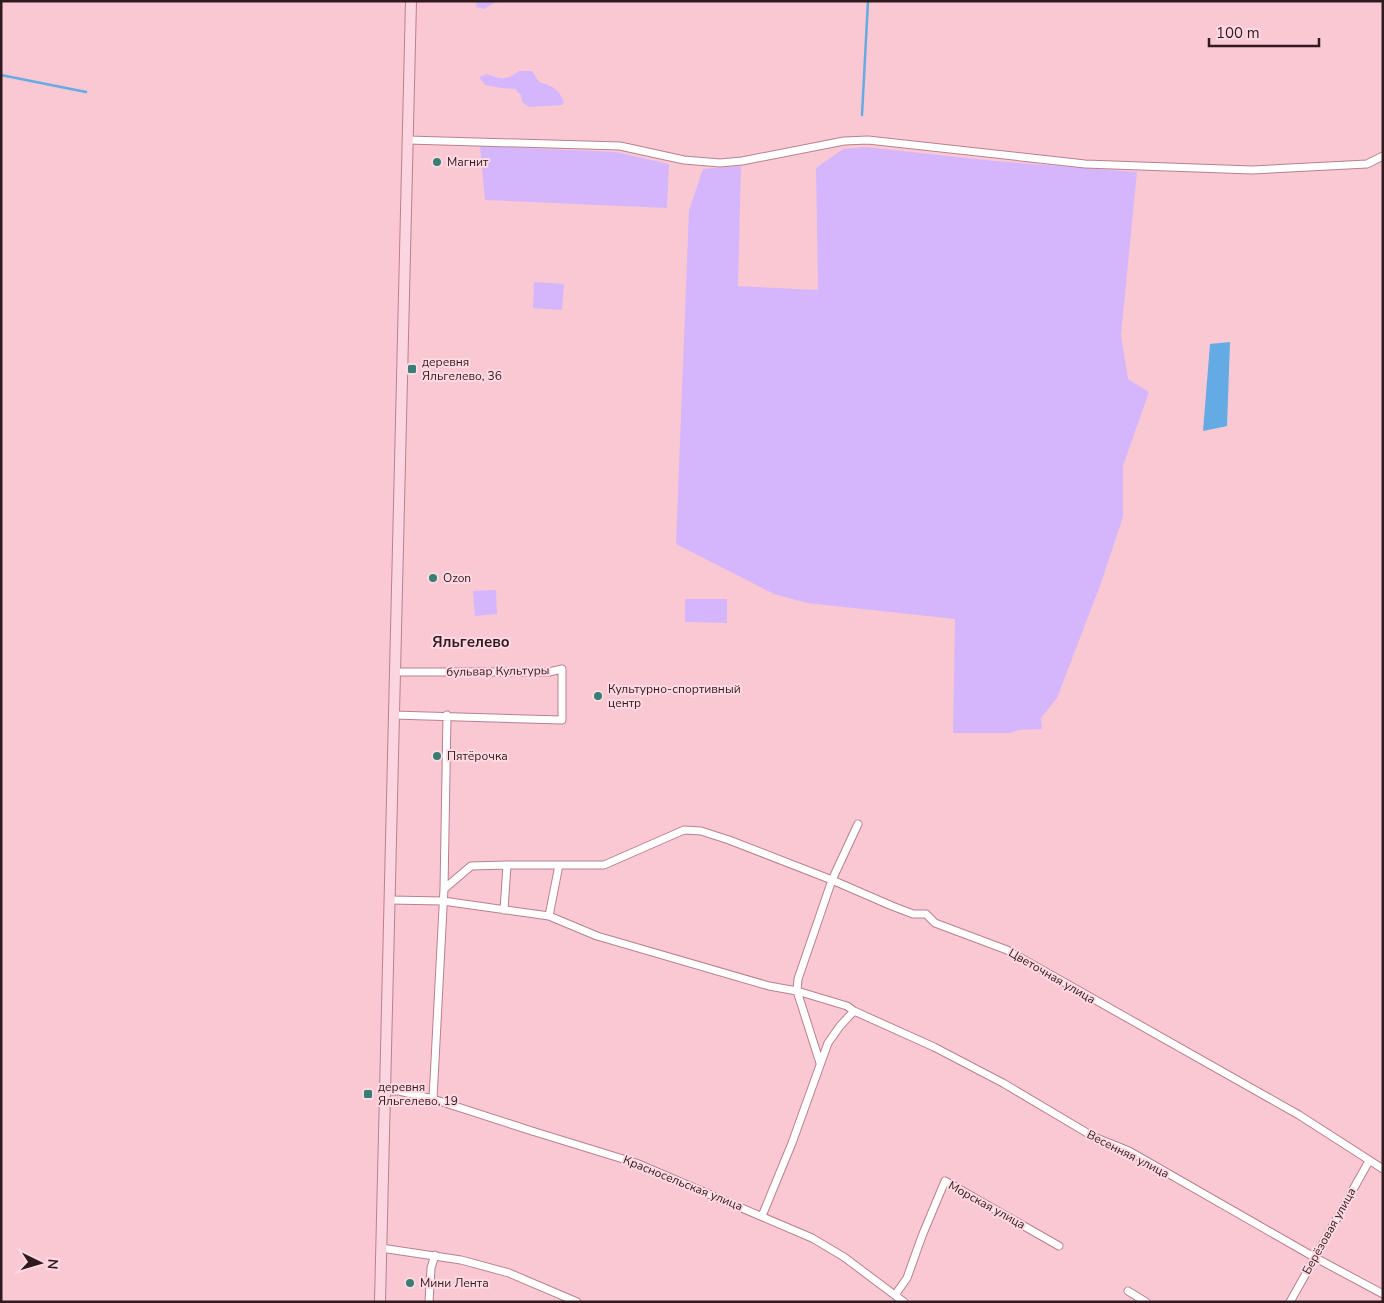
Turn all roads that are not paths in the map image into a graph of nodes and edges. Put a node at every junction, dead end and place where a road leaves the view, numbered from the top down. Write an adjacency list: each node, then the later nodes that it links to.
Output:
1 (411, 1): 2 (main road)
2 (408, 140): 3 (street); 4 (main road)
3 (1383, 156)
4 (394, 672): 5 (main road); 6 (street, бульвар Культуры)
5 (393, 715): 6 (street, бульвар Культуры); 12 (main road)
6 (447, 715): 11 (street)
7 (858, 824): 10 (street)
8 (507, 865): 9 (street, Цветочная улица); 11 (street, Цветочная улица); 14 (street)
9 (559, 865): 10 (street, Цветочная улица); 15 (street)
10 (832, 880): 16 (street); 21 (street, Цветочная улица)
11 (444, 889): 13 (street)
12 (390, 900): 13 (street, Весенняя улица); 19 (main road)
13 (443, 901): 14 (street, Весенняя улица); 20 (street)
14 (504, 910): 15 (street, Весенняя улица)
15 (548, 916): 16 (street, Весенняя улица)
16 (797, 991): 17 (street, Весенняя улица); 18 (street)
17 (854, 1011): 18 (street); 27 (street, Весенняя улица)
18 (820, 1063): 23 (street)
19 (385, 1090): 20 (street, Красносельская улица); 25 (main road)
20 (433, 1099): 23 (street, Красносельская улица)
21 (1369, 1161): 22 (street, Цветочная улица); 27 (street, Берёзовая улица)
22 (1383, 1169)
23 (762, 1216): 30 (street, Красносельская улица)
24 (1059, 1246): 30 (street, Морская улица)
25 (381, 1248): 26 (street); 32 (main road)
26 (435, 1255): 31 (street); 33 (street)
27 (1314, 1257): 29 (street, Весенняя улица); 37 (street, Берёзовая улица)
28 (1128, 1291): 36 (street)
29 (1383, 1294)
30 (895, 1295): 35 (street, Красносельская улица)
31 (569, 1300): 34 (street)
32 (380, 1302)
33 (430, 1302)
34 (577, 1302)
35 (904, 1302)
36 (1146, 1302)
37 (1290, 1302)

